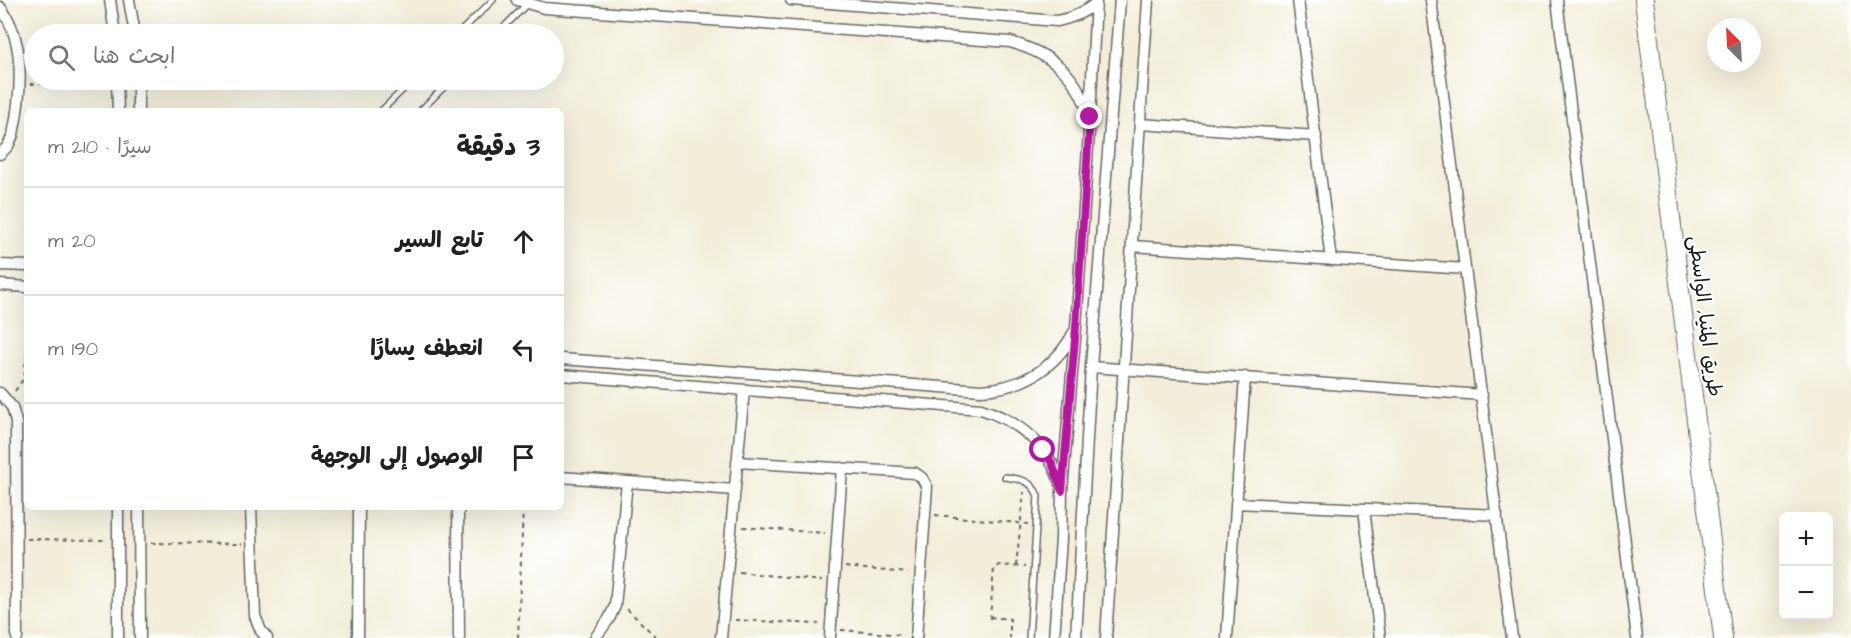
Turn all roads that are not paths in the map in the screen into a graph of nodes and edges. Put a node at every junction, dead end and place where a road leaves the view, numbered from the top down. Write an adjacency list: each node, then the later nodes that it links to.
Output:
1 (110, 0): 16 (street)
2 (129, 0): 15 (street)
3 (493, 0): 19 (lane)
4 (791, 0): 5 (street)
5 (798, 0): 12 (street)
6 (1120, 0): 42 (street)
7 (1149, 0): 30 (street)
8 (1299, 0): 31 (street)
9 (1431, 0): 37 (street)
10 (1557, 0): 83 (street)
11 (1644, 0): 84 (main road, طريق المنيا, الواسطى)
12 (1096, 1): 29 (street)
13 (522, 2): 20 (lane); 29 (street)
14 (0, 8): 32 (street)
15 (132, 14): 16 (street); 18 (street)
16 (113, 16): 17 (street)
17 (114, 24)
18 (134, 24)
19 (468, 24)
20 (505, 24)
21 (118, 90): 25 (street)
22 (138, 90): 26 (street)
23 (403, 90): 27 (lane)
24 (441, 90): 28 (lane)
25 (118, 108)
26 (138, 108)
27 (384, 108)
28 (423, 108)
29 (1090, 117): 40 (street)
30 (1140, 124): 31 (street); 33 (street)
31 (1316, 136): 34 (street)
32 (0, 154)
33 (1133, 246): 34 (street); 43 (street)
34 (1332, 260): 37 (street)
35 (0, 265): 36 (street)
36 (24, 266)
37 (1465, 268): 47 (street)
38 (0, 285): 39 (street)
39 (24, 287)
40 (1076, 327): 41 (street); 55 (street)
41 (564, 358)
42 (1091, 367): 43 (street); 78 (street)
43 (1125, 369): 45 (street); 79 (street)
44 (564, 375): 46 (street)
45 (1245, 377): 47 (street); 56 (street)
46 (744, 390): 49 (street); 55 (street)
47 (1482, 395): 63 (street)
48 (4, 397): 68 (street)
49 (738, 462): 50 (street); 54 (street)
50 (842, 468): 66 (street); 67 (street)
51 (564, 477): 53 (street)
52 (1005, 477): 76 (lane)
53 (627, 482): 54 (street); 74 (street)
54 (735, 490): 75 (street)
55 (1062, 491): 77 (street)
56 (1236, 502): 57 (street); 80 (street)
57 (1364, 509): 63 (street); 81 (street)
58 (118, 510): 64 (street)
59 (139, 510): 65 (street)
60 (251, 510): 71 (street)
61 (359, 510): 72 (street)
62 (458, 510): 73 (street)
63 (1497, 515): 82 (street)
64 (118, 604): 65 (street); 69 (street)
65 (140, 604): 70 (street)
66 (831, 630)
67 (916, 637)
68 (17, 638)
69 (118, 638)
70 (140, 638)
71 (267, 638)
72 (358, 638)
73 (459, 638)
74 (595, 638)
75 (721, 638)
76 (1029, 638)
77 (1054, 638)
78 (1076, 638)
79 (1107, 638)
80 (1227, 638)
81 (1380, 638)
82 (1512, 638)
83 (1637, 638)
84 (1723, 638)

